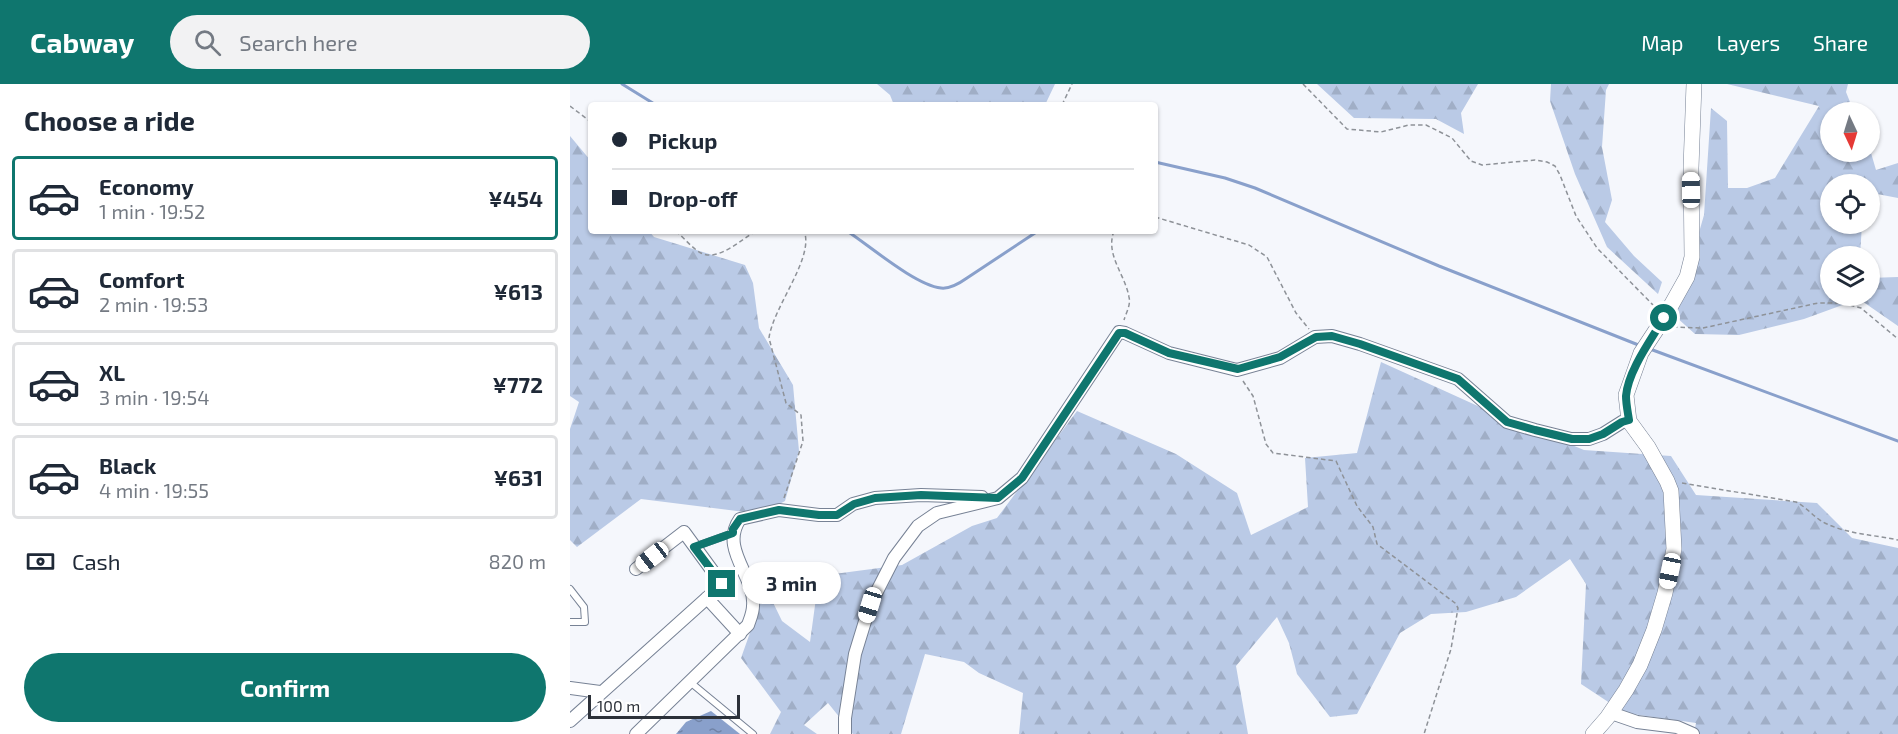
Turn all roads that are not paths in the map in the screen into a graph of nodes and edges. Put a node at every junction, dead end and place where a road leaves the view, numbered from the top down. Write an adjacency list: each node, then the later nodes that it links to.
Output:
1 (1694, 84): 2 (street)
2 (1629, 420): 3 (street); 14 (street)
3 (998, 498): 4 (street); 18 (street)
4 (733, 533): 5 (lane); 10 (street)
5 (694, 547): 6 (street); 8 (street)
6 (636, 569)
7 (570, 589): 9 (lane)
8 (707, 598): 10 (street); 13 (street)
9 (570, 622)
10 (740, 634): 11 (street)
11 (690, 682): 16 (street); 17 (lane)
12 (570, 688): 13 (street)
13 (600, 692): 15 (street)
14 (1611, 713): 19 (street); 20 (street)
15 (570, 721)
16 (636, 734)
17 (753, 734)
18 (845, 734)
19 (1593, 734)
20 (1693, 734)

